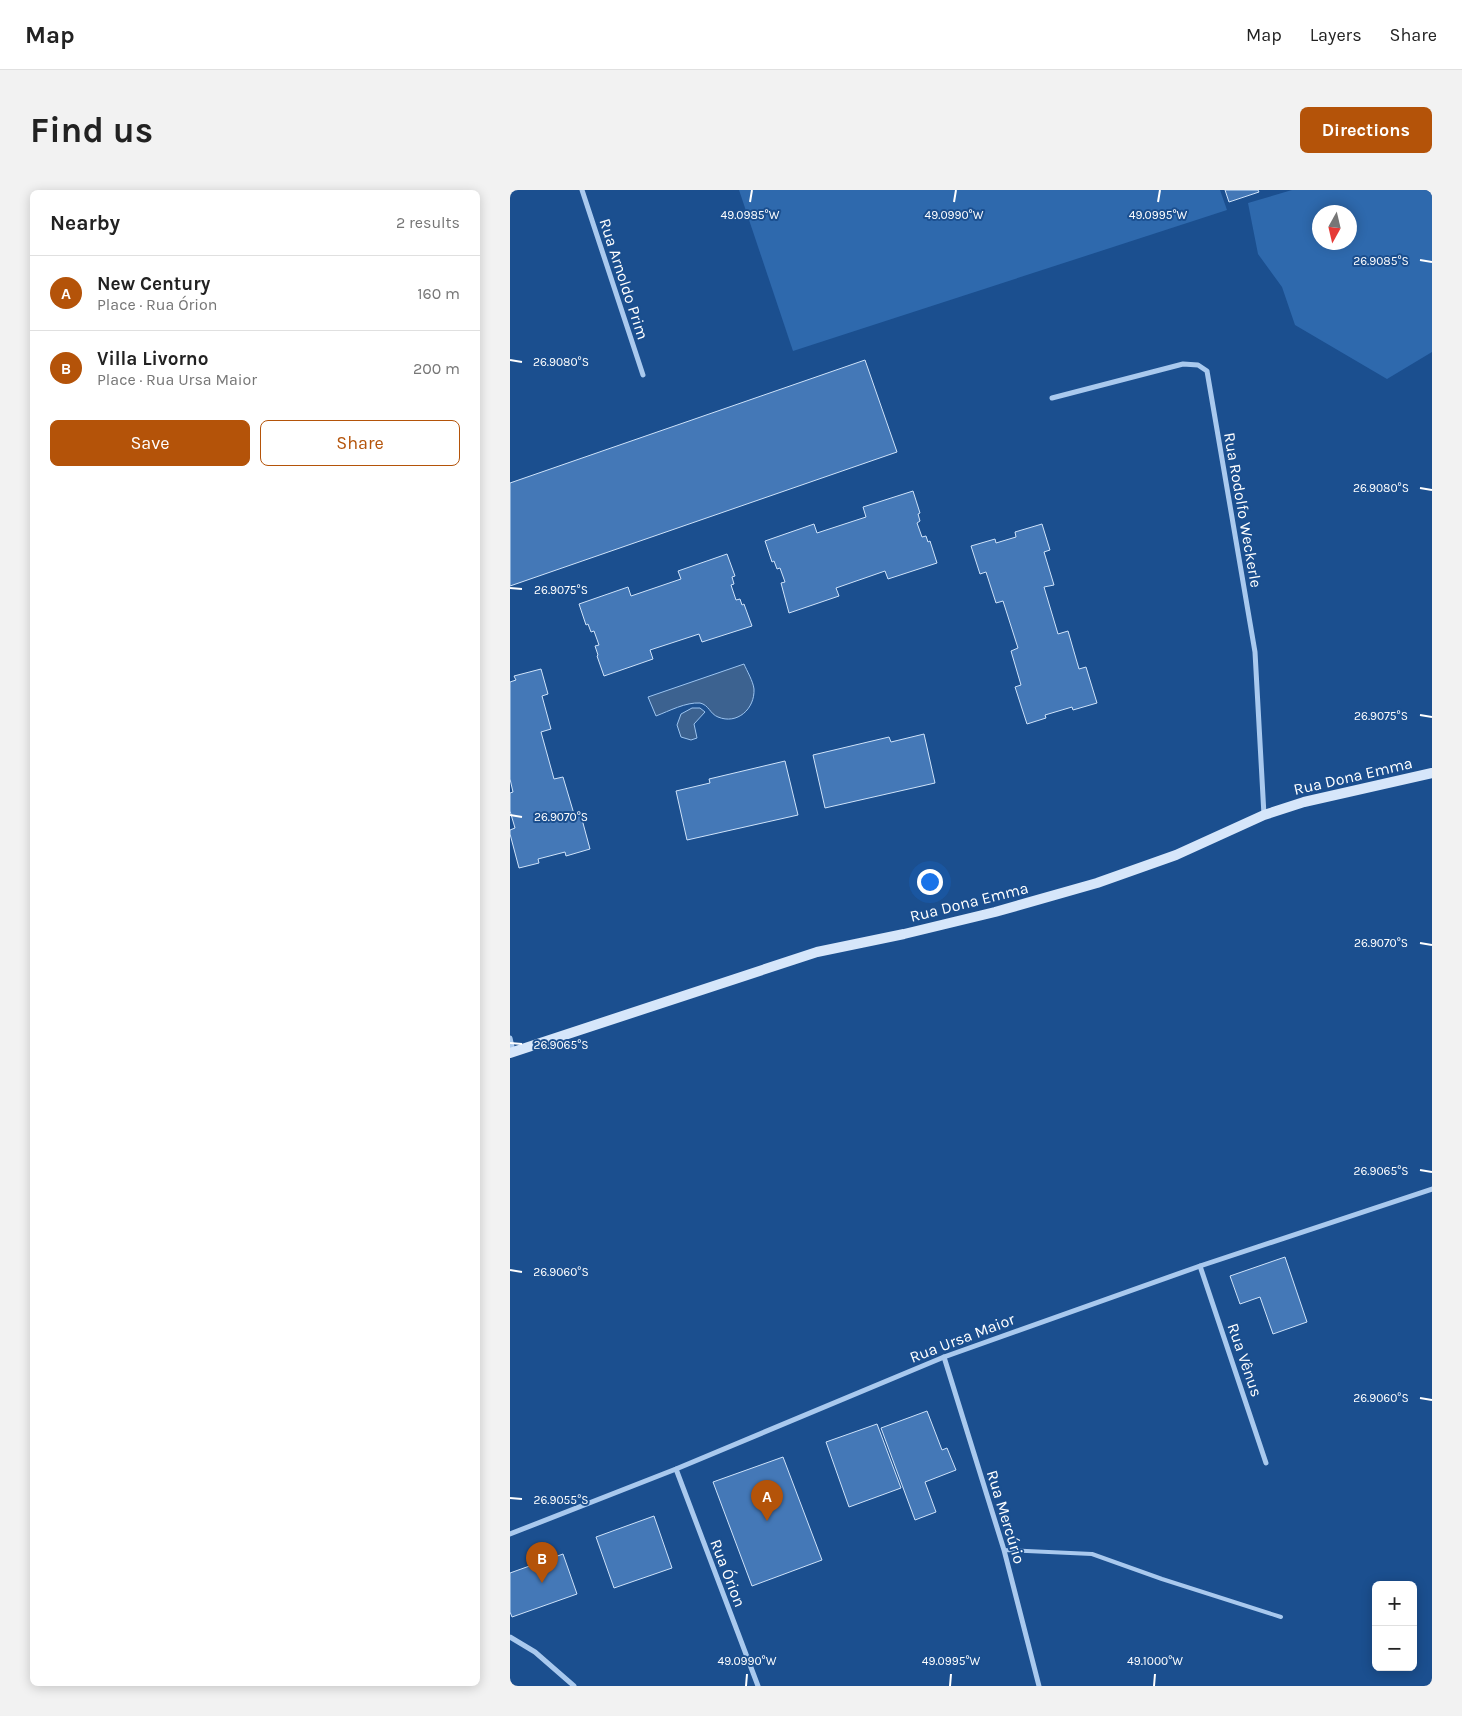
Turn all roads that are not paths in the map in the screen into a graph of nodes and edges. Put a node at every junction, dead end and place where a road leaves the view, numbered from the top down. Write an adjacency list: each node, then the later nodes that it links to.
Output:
1 (582, 190): 2 (street, Rua Arnoldo Prim)
2 (643, 376)
3 (1052, 398): 5 (street, Rua Rodolfo Weckerle)
4 (1432, 773): 5 (street, Rua Dona Emma)
5 (1264, 815): 7 (street, Rua Dona Emma)
6 (510, 1038): 7 (street)
7 (512, 1052)
8 (1432, 1189): 9 (street, Rua Ursa Maior)
9 (1200, 1266): 10 (street, Rua Ursa Maior); 11 (street, Rua Vênus)
10 (944, 1357): 12 (street, Rua Ursa Maior); 14 (street, Rua Mercúrio)
11 (1266, 1463)
12 (676, 1469): 13 (street, Rua Ursa Maior); 18 (street, Rua Órion)
13 (510, 1534)
14 (1004, 1550): 15 (lane); 19 (street, Rua Mercúrio)
15 (1281, 1617)
16 (510, 1637): 17 (street)
17 (574, 1686)
18 (758, 1686)
19 (1039, 1686)

